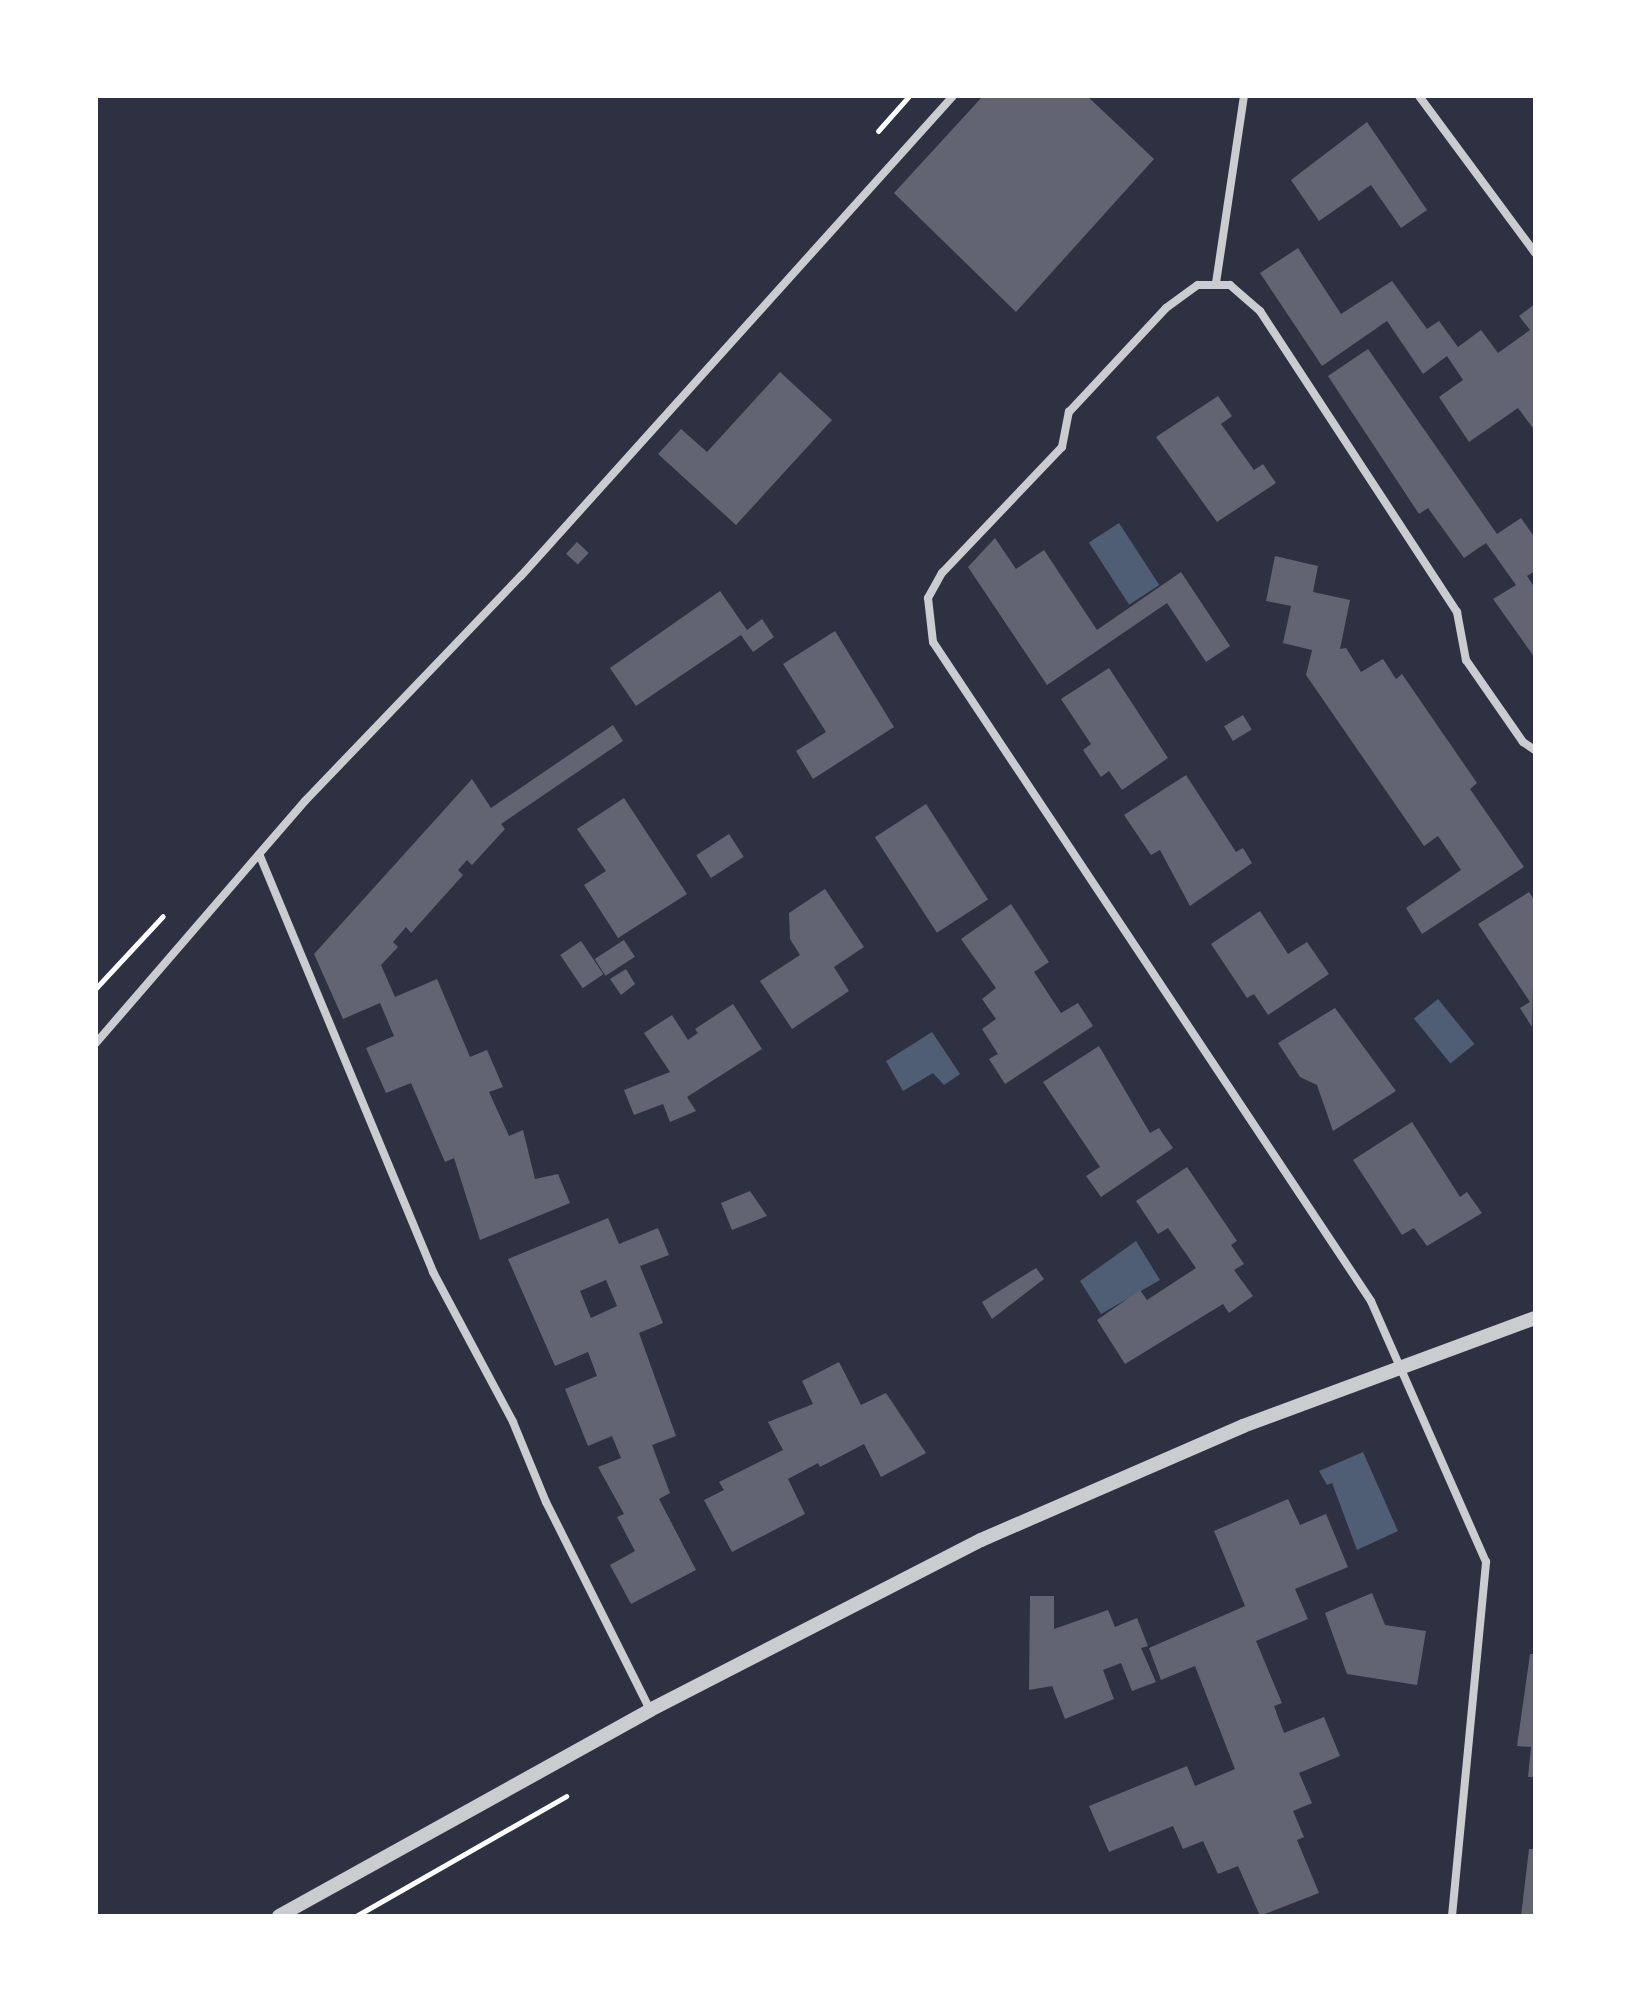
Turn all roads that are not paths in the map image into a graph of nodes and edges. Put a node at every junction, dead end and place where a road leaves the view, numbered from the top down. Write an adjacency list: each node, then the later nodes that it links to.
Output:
1 (953, 96): 7 (street)
2 (1244, 96): 5 (street)
3 (1419, 96): 4 (street)
4 (1535, 253)
5 (1216, 283): 6 (street); 10 (street)
6 (1535, 750)
7 (260, 856): 8 (street); 11 (street)
8 (96, 1043)
9 (1535, 1318): 10 (street)
10 (1401, 1367): 11 (street); 13 (street)
11 (650, 1710): 12 (street)
12 (279, 1916)
13 (1452, 1916)

